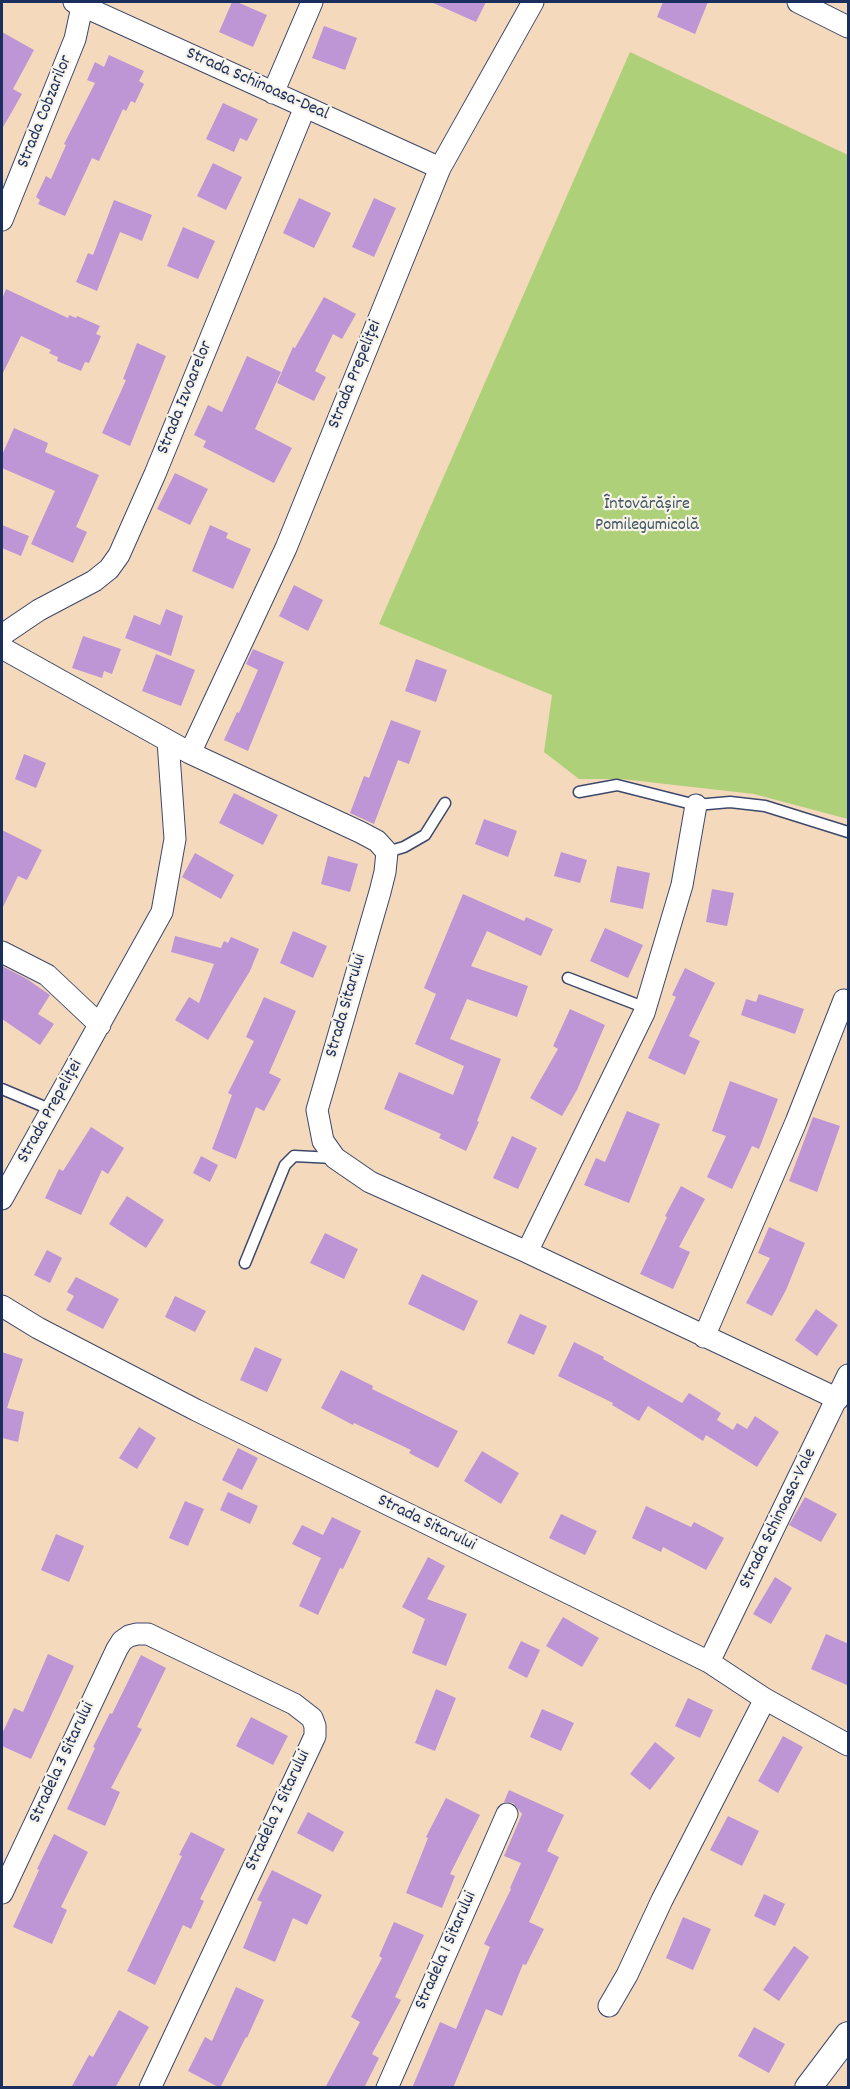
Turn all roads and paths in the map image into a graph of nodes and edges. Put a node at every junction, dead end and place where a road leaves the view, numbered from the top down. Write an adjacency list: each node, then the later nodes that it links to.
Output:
1 (312, 2): 6 (street)
2 (533, 2): 8 (street, Strada Prepeliței)
3 (798, 2): 5 (street)
4 (79, 3): 6 (street, Strada Schinoasa-Deal); 9 (street, Strada Cobzarilor)
5 (849, 27)
6 (273, 93): 7 (street, Strada Schinoasa-Deal)
7 (305, 107): 8 (street, Strada Schinoasa-Deal); 10 (street, Strada Izvoarelor)
8 (440, 168): 13 (street, Strada Prepeliței)
9 (2, 220)
10 (2, 635)
11 (2, 648): 12 (street)
12 (168, 741): 13 (street); 23 (street, Strada Prepeliței)
13 (190, 753): 18 (street)
14 (579, 792): 16 (lane)
15 (445, 803): 18 (lane)
16 (696, 805): 17 (lane); 22 (street)
17 (849, 832)
18 (387, 852): 26 (street, Strada Sitarului)
19 (2, 952): 23 (street)
20 (568, 978): 22 (lane)
21 (844, 1000): 31 (street)
22 (646, 1008): 28 (street)
23 (100, 1025): 25 (street, Strada Prepeliței)
24 (2, 1089): 25 (lane)
25 (52, 1110): 27 (street, Strada Prepeliței)
26 (335, 1158): 28 (street, Strada Sitarului); 29 (lane)
27 (2, 1199)
28 (527, 1252): 31 (street, Strada Sitarului)
29 (245, 1263)
30 (2, 1306): 35 (street, Strada Sitarului)
31 (704, 1337): 33 (street, Strada Sitarului)
32 (849, 1375): 33 (street, Strada Schinoasa-Vale)
33 (837, 1399): 35 (street, Strada Schinoasa-Vale)
34 (129, 1636): 39 (street, Stradela 3 Sitarului); 42 (street, Stradela 2 Sitarului)
35 (709, 1662): 36 (street, Strada Sitarului)
36 (765, 1699): 37 (street, Strada Sitarului); 40 (street)
37 (849, 1745)
38 (507, 1814): 43 (street, Stradela 1 Sitarului)
39 (2, 1893)
40 (609, 2006)
41 (849, 2035): 44 (street)
42 (150, 2088)
43 (387, 2088)
44 (808, 2088)

